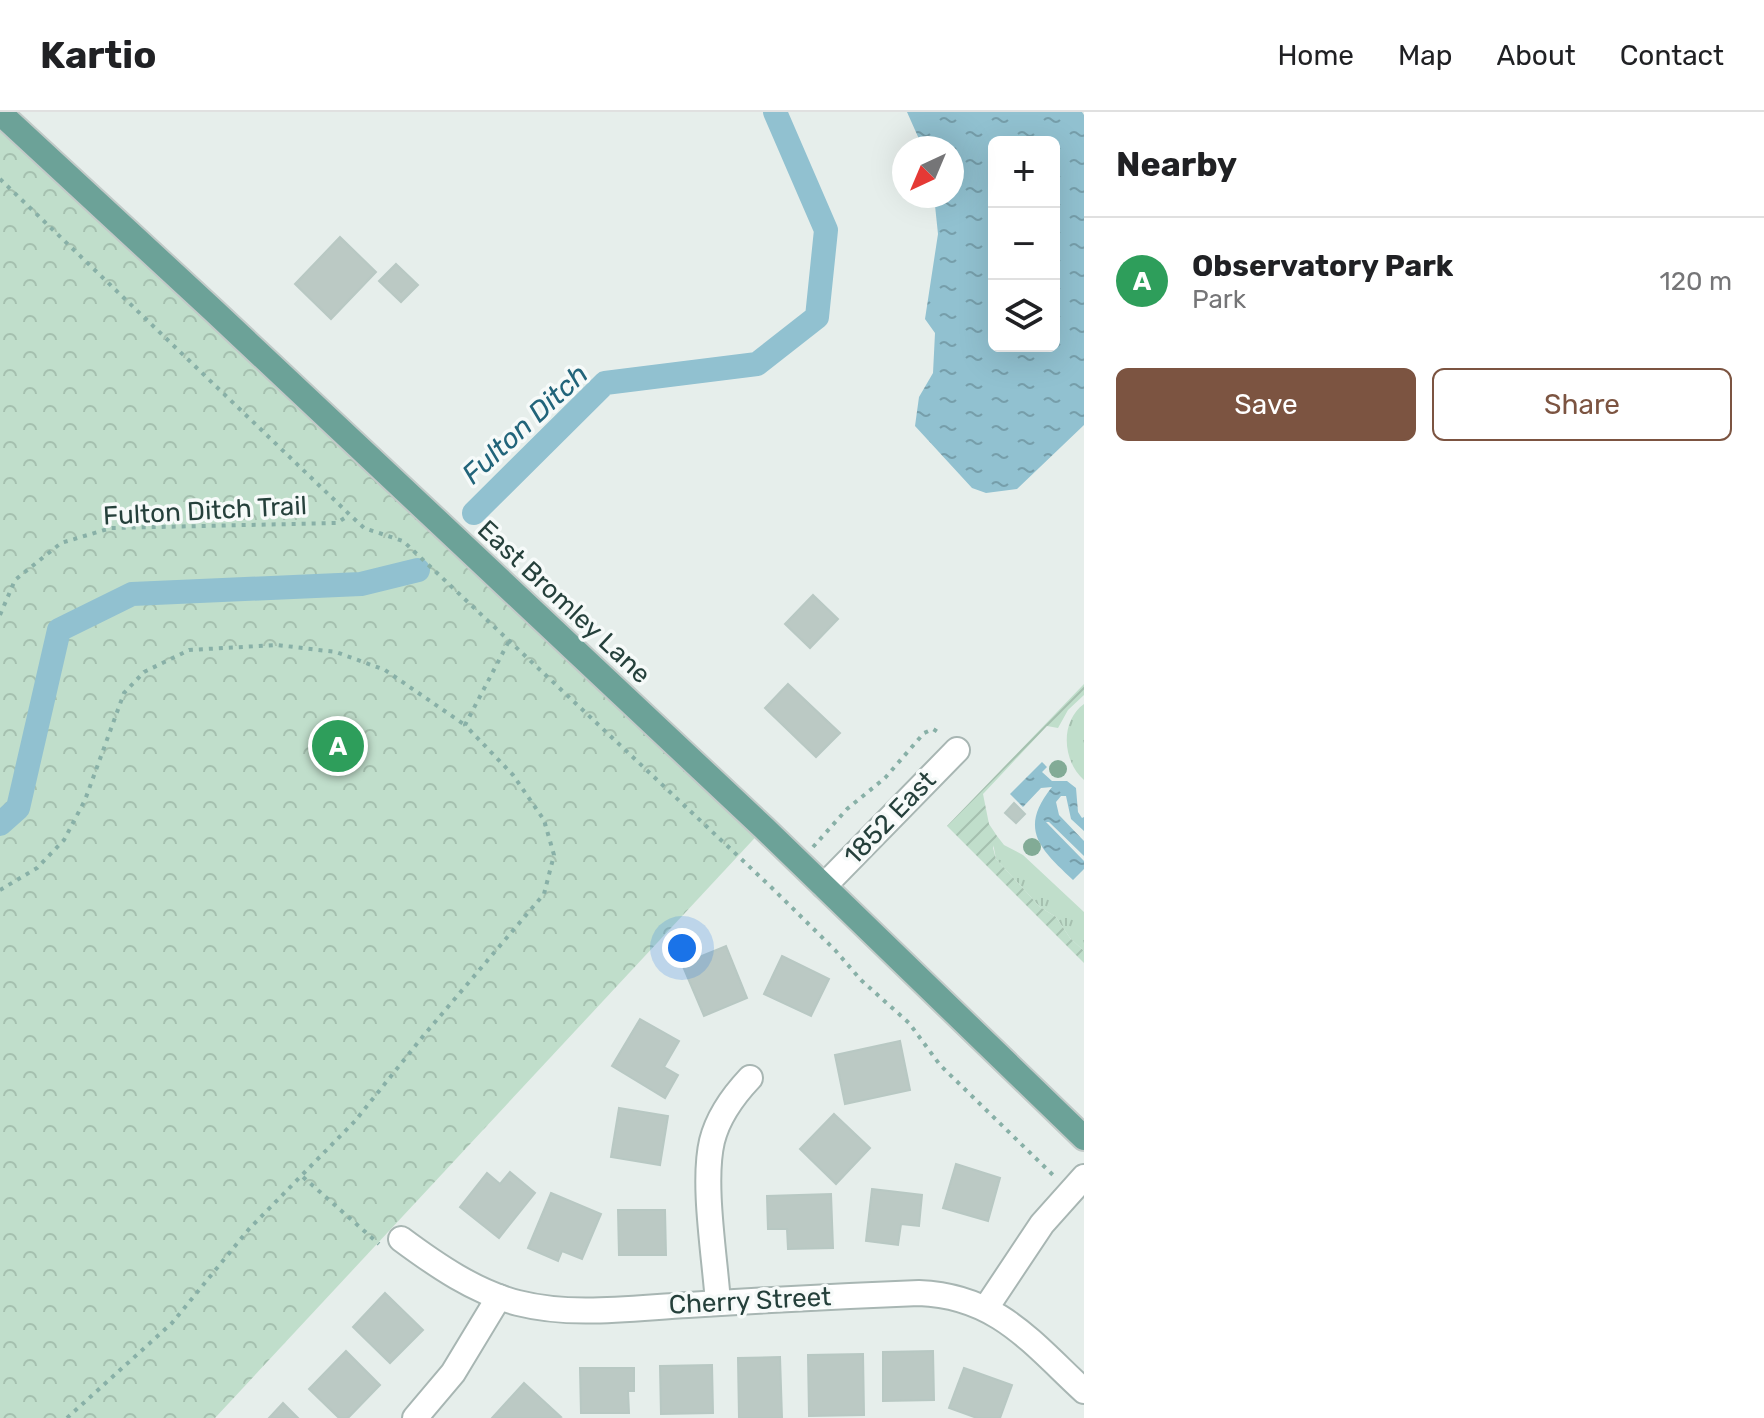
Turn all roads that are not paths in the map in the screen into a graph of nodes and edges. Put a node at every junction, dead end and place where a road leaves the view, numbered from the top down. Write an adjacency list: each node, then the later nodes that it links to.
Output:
1 (0, 113): 3 (main road, East Bromley Lane)
2 (957, 750): 3 (street, 1852 East)
3 (824, 886): 5 (main road, East Bromley Lane)
4 (750, 1078): 9 (street)
5 (1084, 1138)
6 (1077, 1184): 10 (street)
7 (401, 1239): 8 (street, Cherry Street)
8 (499, 1297): 9 (street, Cherry Street); 12 (street)
9 (718, 1303): 10 (street, Cherry Street)
10 (986, 1308): 11 (street, Cherry Street)
11 (1084, 1391)
12 (415, 1418)

